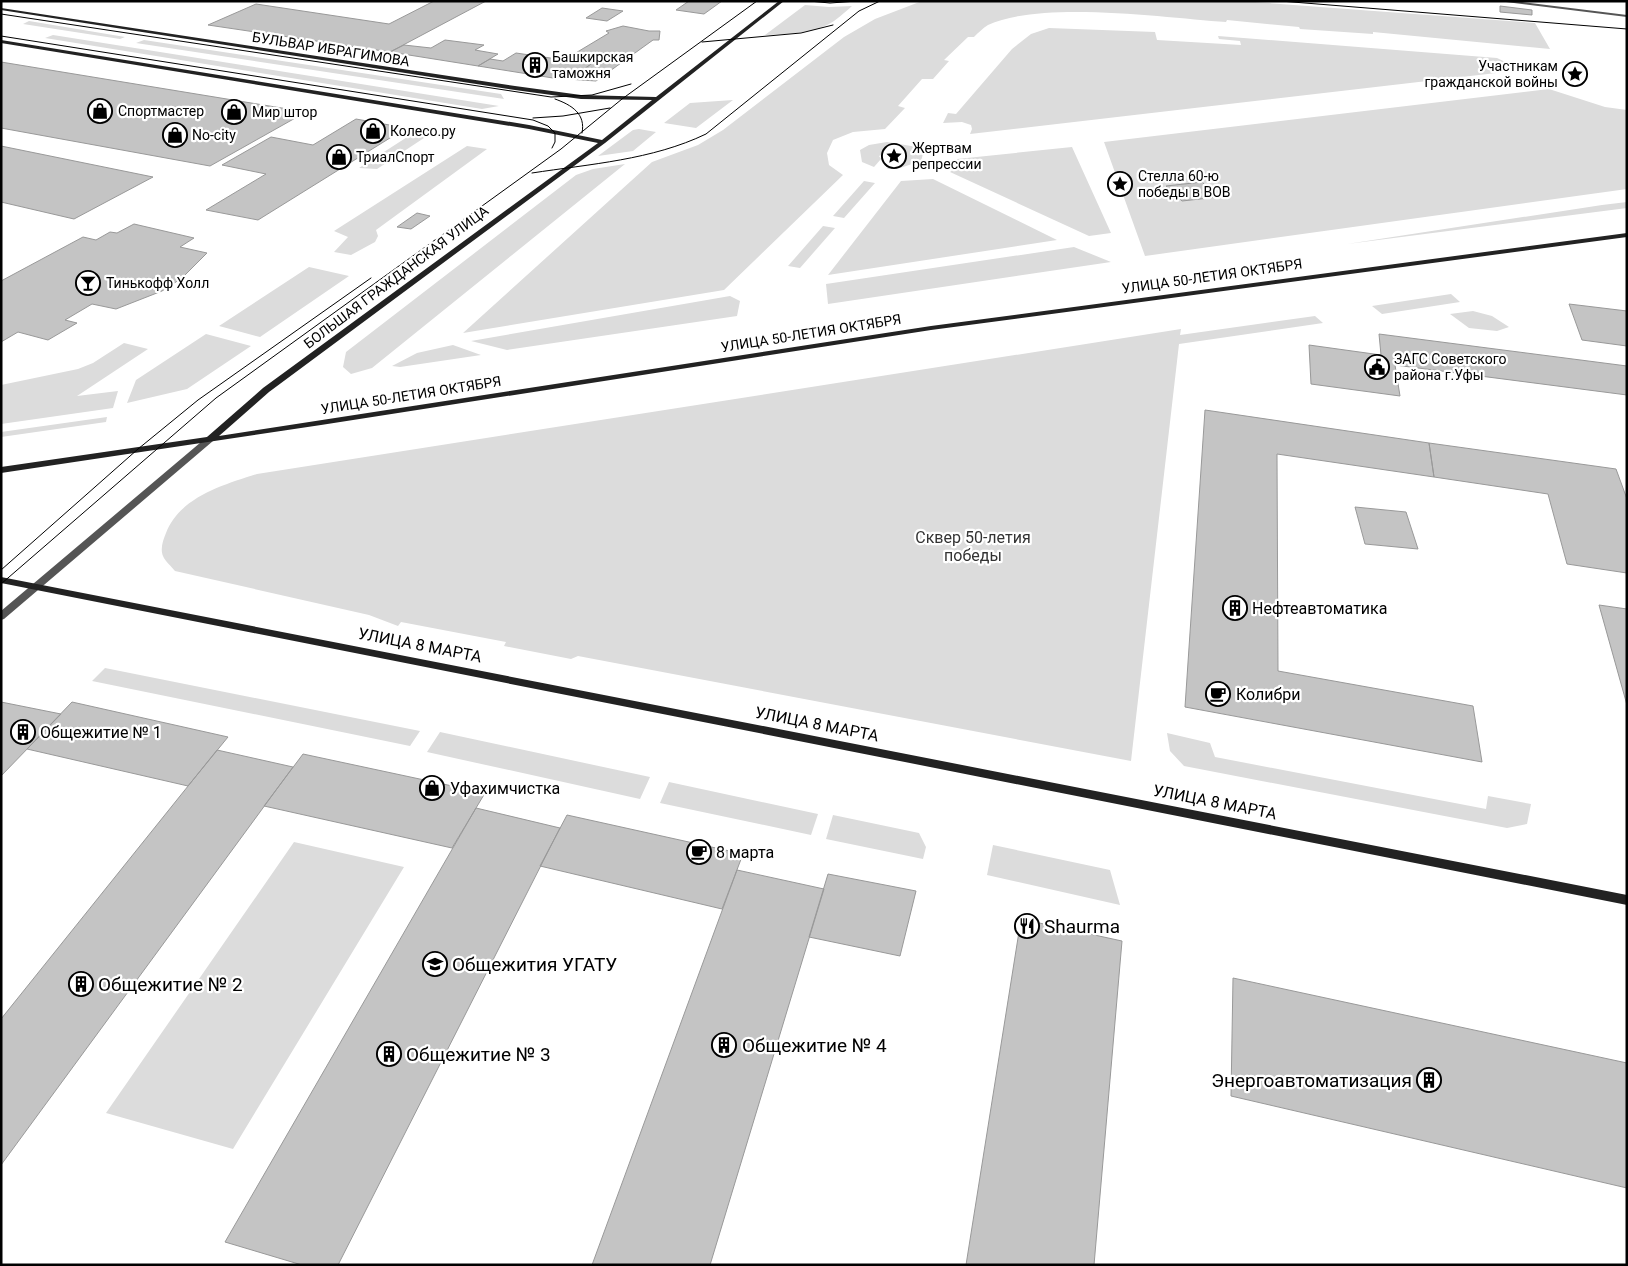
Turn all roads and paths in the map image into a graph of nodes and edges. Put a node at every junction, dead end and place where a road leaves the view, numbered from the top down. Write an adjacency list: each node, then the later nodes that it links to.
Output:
1 (782, 1): 6 (main road, БОЛЬШАЯ ГРАЖДАНСКАЯ УЛИЦА)
2 (1500, 1): 4 (street)
3 (1, 10): 6 (main road, БУЛЬВАР ИБРАГИМОВА)
4 (1627, 16)
5 (1, 41): 7 (main road)
6 (659, 99): 7 (main road, БОЛЬШАЯ ГРАЖДАНСКАЯ УЛИЦА)
7 (603, 142): 9 (main road, БОЛЬШАЯ ГРАЖДАНСКАЯ УЛИЦА)
8 (1627, 235): 9 (main road, УЛИЦА 50-ЛЕТИЯ ОКТЯБРЯ)
9 (210, 439): 10 (main road, УЛИЦА 50-ЛЕТИЯ ОКТЯБРЯ); 12 (street, БОЛЬШАЯ ГРАЖДАНСКАЯ УЛИЦА)
10 (1, 470)
11 (1, 580): 12 (main road, УЛИЦА 8 МАРТА)
12 (37, 586): 13 (street, БОЛЬШАЯ ГРАЖДАНСКАЯ УЛИЦА); 14 (main road, УЛИЦА 8 МАРТА)
13 (1, 617)
14 (1627, 900)

